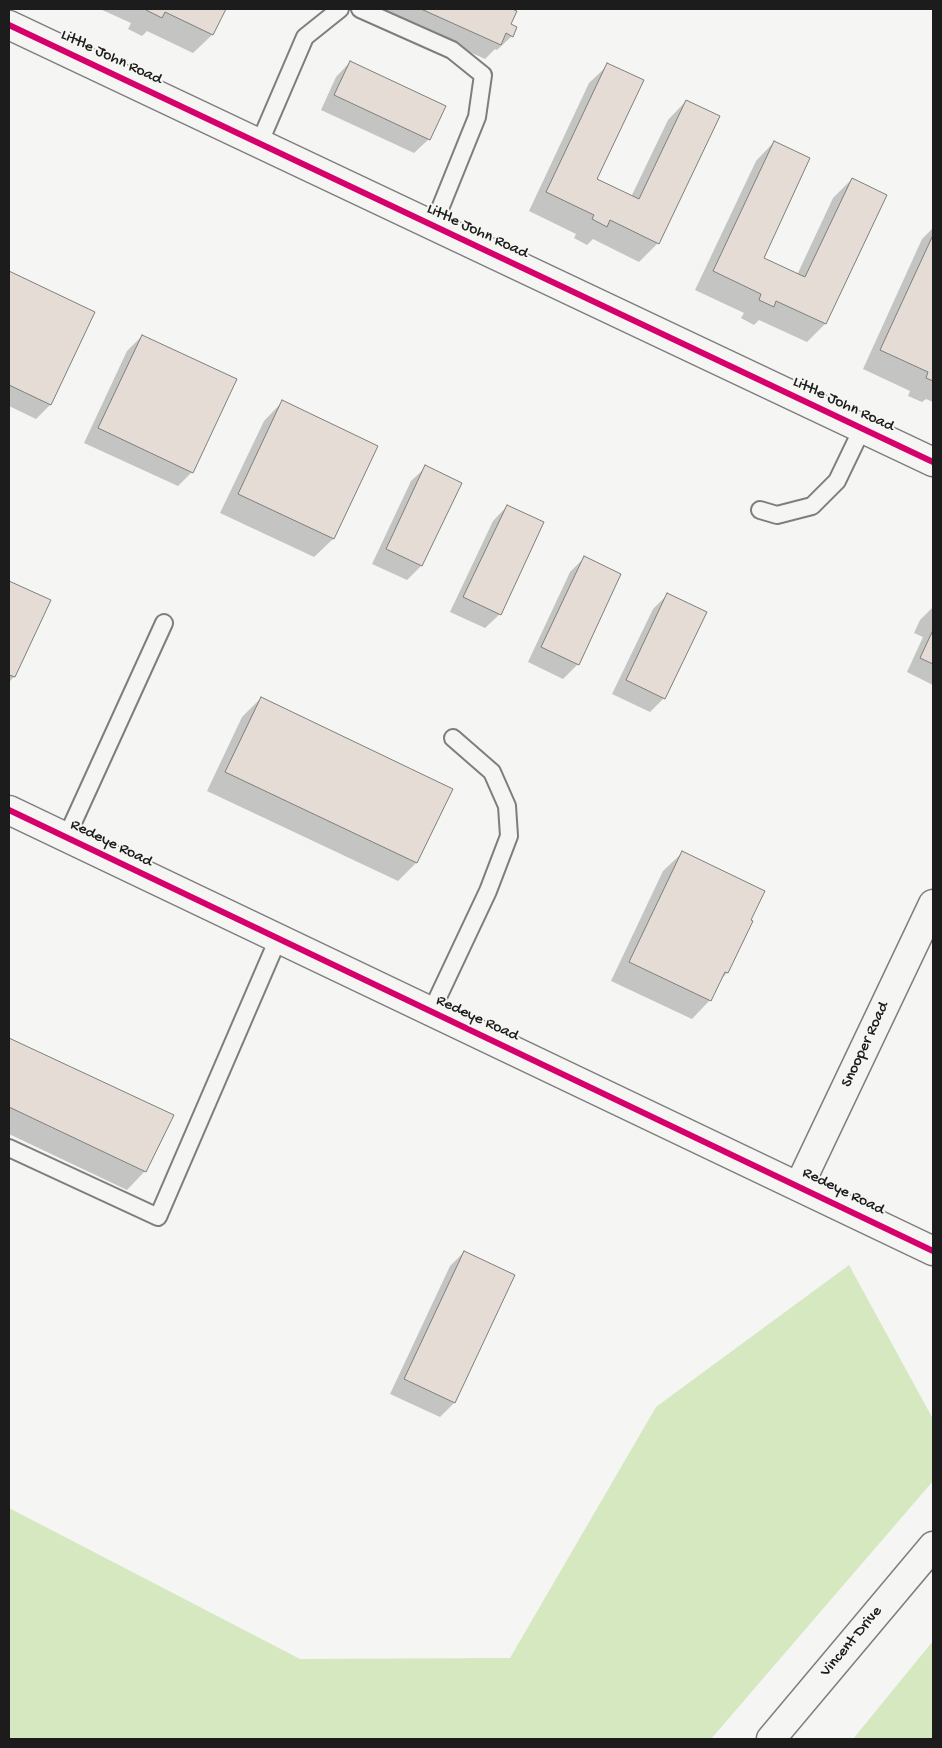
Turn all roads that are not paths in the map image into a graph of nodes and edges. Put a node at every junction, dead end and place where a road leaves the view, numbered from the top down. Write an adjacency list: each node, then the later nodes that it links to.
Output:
1 (340, 9): 4 (lane)
2 (360, 9): 5 (lane)
3 (9, 25): 4 (street, Little John Road)
4 (259, 144): 5 (street, Little John Road)
5 (433, 226): 6 (street, Little John Road)
6 (862, 429): 7 (street, Little John Road); 8 (lane)
7 (933, 462)
8 (760, 510)
9 (164, 623): 12 (lane)
10 (453, 738): 15 (lane)
11 (9, 810): 12 (street, Redeye Road)
12 (66, 838): 14 (street, Redeye Road)
13 (933, 904): 17 (street, Snooper Road)
14 (278, 939): 15 (street, Redeye Road); 16 (lane)
15 (431, 1012): 17 (street, Redeye Road)
16 (9, 1148)
17 (799, 1186): 18 (street, Redeye Road)
18 (933, 1251)
19 (933, 1546): 20 (street, Vincent Drive)
20 (771, 1739)

